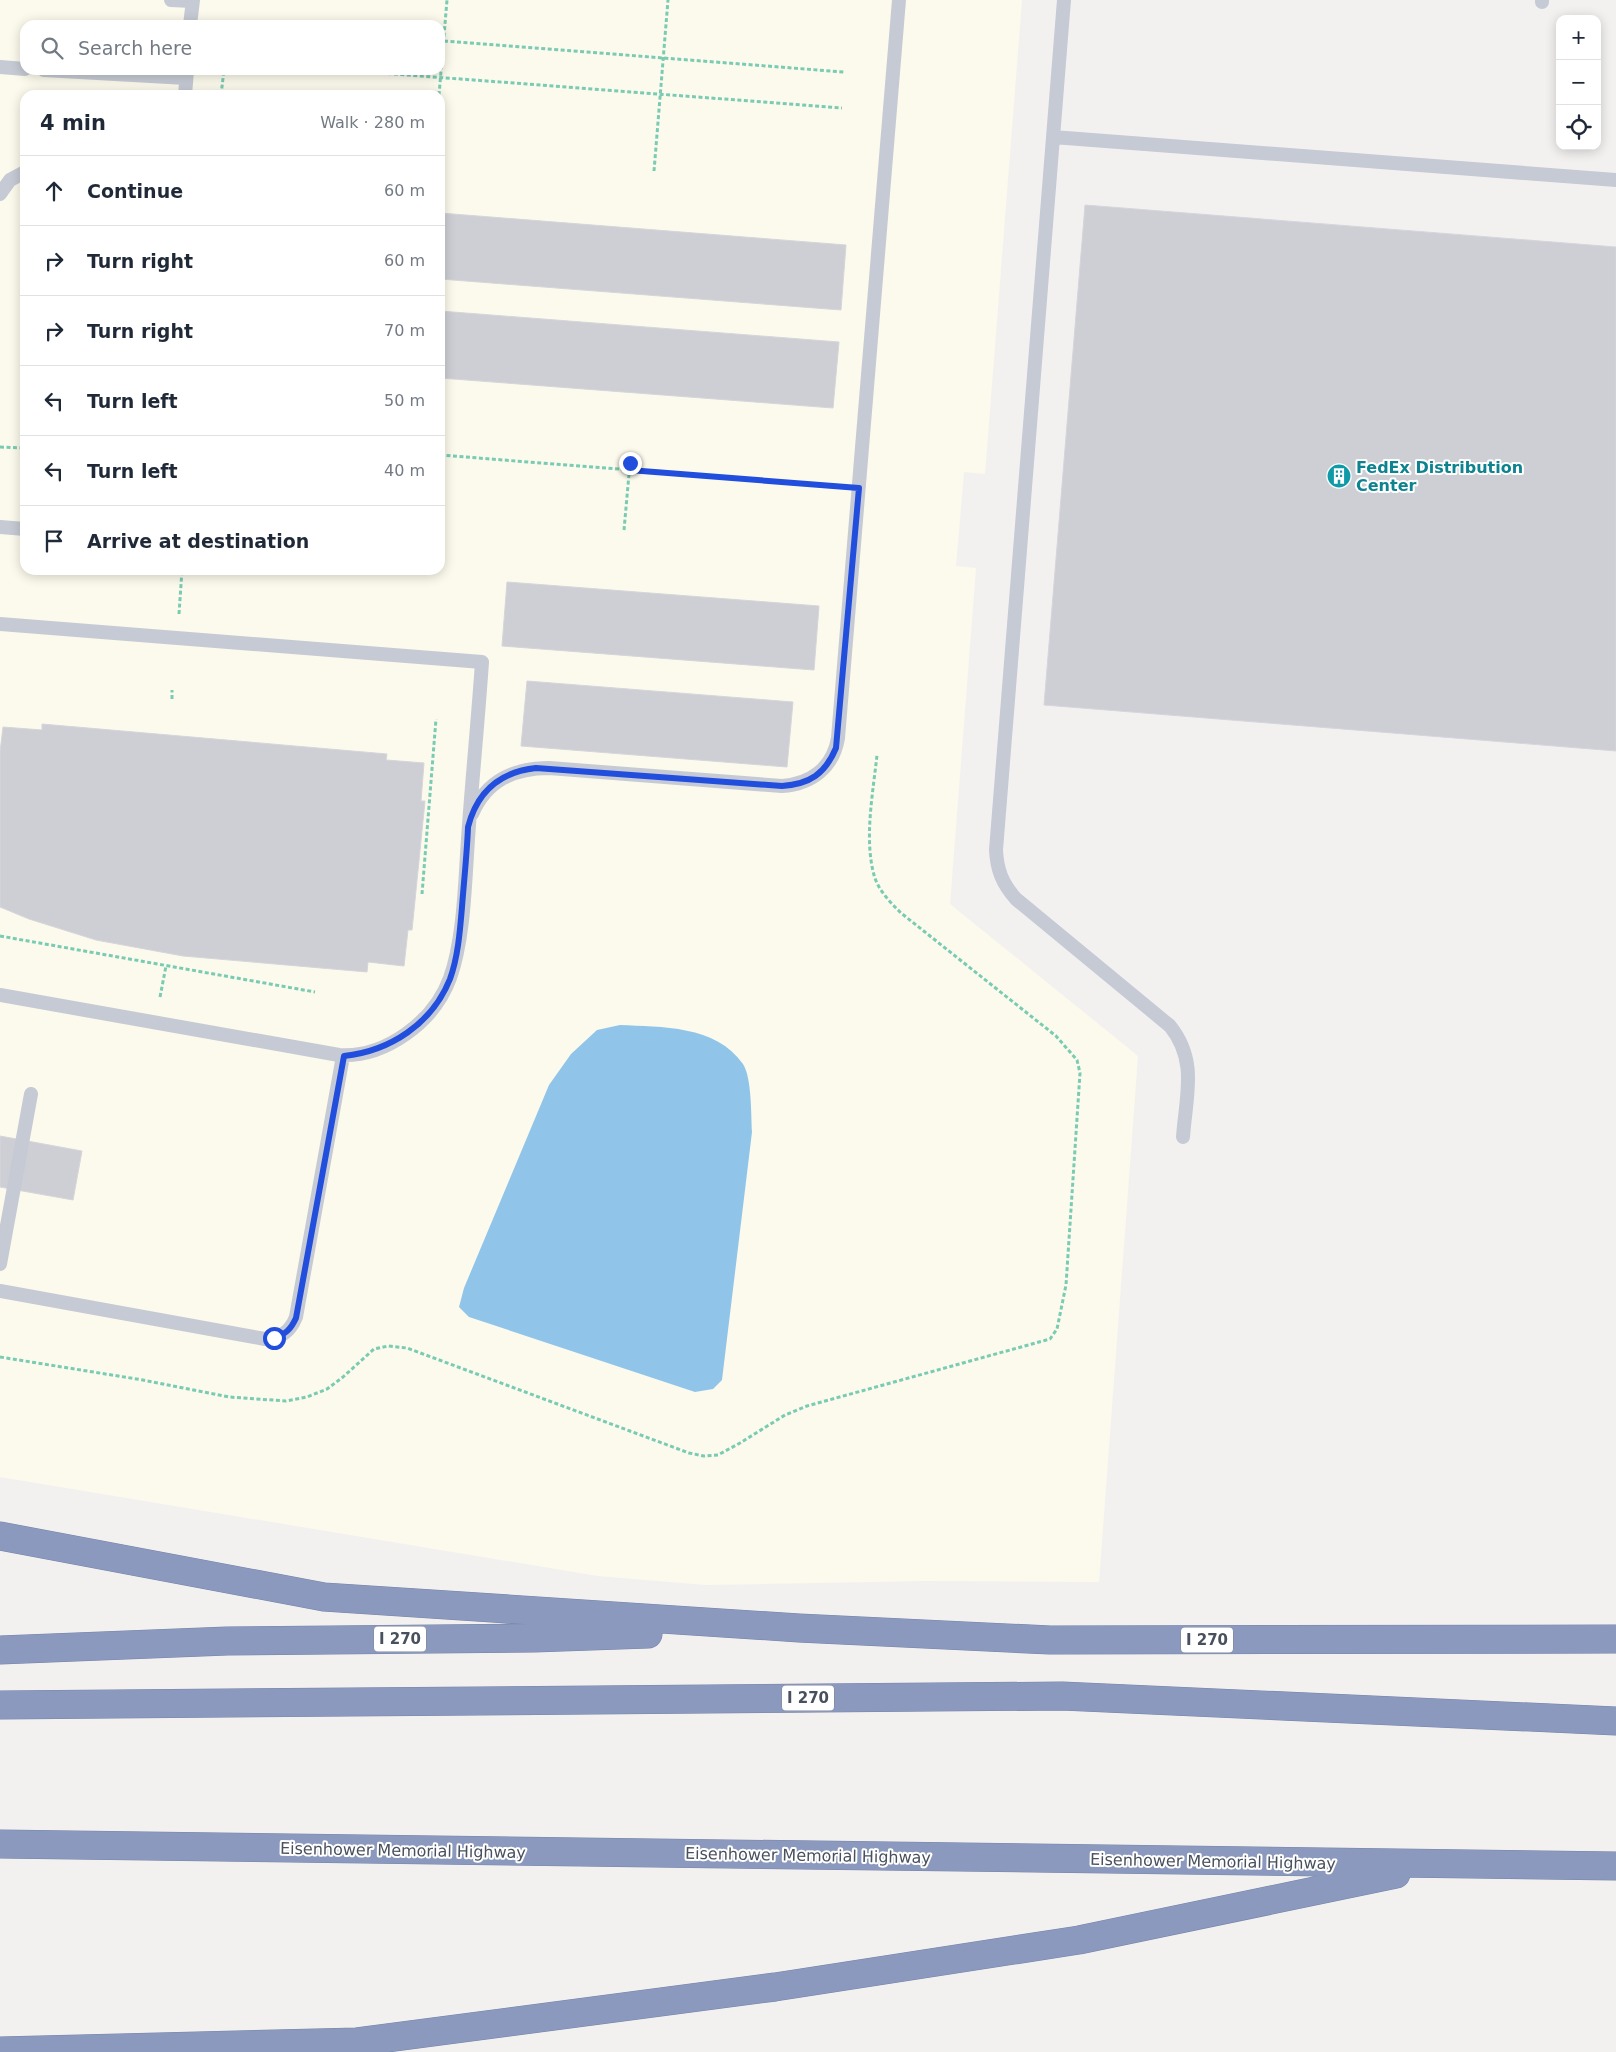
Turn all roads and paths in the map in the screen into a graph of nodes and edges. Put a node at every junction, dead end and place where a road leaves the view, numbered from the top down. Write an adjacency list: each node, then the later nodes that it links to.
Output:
1 (171, 0): 6 (lane)
2 (447, 0): 8 (path)
3 (668, 0): 10 (path)
4 (899, 0): 34 (lane)
5 (1064, 0): 24 (lane)
6 (193, 1): 7 (lane)
7 (191, 20)
8 (445, 27)
9 (445, 41): 10 (path)
10 (663, 58): 13 (path); 22 (path)
11 (0, 67): 12 (lane)
12 (20, 69)
13 (844, 72)
14 (186, 75): 19 (lane)
15 (223, 75): 20 (path)
16 (404, 75): 18 (path)
17 (441, 75): 18 (path)
18 (441, 78): 21 (path); 22 (path)
19 (184, 90)
20 (222, 90)
21 (440, 90)
22 (660, 95): 23 (path); 25 (path)
23 (842, 108)
24 (1053, 137): 27 (lane); 54 (lane)
25 (654, 171)
26 (20, 175): 28 (lane)
27 (1616, 180)
28 (0, 194)
29 (0, 447): 30 (path)
30 (20, 448)
31 (445, 455): 33 (path)
32 (630, 463): 33 (path)
33 (629, 470): 34 (path); 37 (path)
34 (859, 488): 45 (lane)
35 (0, 527): 36 (lane)
36 (20, 529)
37 (624, 530)
38 (182, 575): 39 (path)
39 (178, 622)
40 (0, 624): 45 (lane)
41 (172, 690): 42 (path)
42 (172, 699)
43 (436, 719): 46 (path)
44 (876, 755): 57 (path)
45 (468, 827): 52 (lane)
46 (422, 894)
47 (0, 936): 48 (path)
48 (166, 966): 49 (path); 51 (path)
49 (315, 992)
50 (0, 995): 51 (lane)
51 (156, 1022): 52 (lane)
52 (344, 1056): 56 (lane)
53 (31, 1094): 55 (lane)
54 (1183, 1137)
55 (0, 1264)
56 (0, 1291)
57 (0, 1357)
58 (0, 1536): 59 (highway)
59 (799, 1628): 60 (highway, I 270); 61 (highway, I 270)
60 (1616, 1639)
61 (0, 1650)
62 (0, 1705): 63 (highway, I 270)
63 (1616, 1721)
64 (0, 1844): 65 (highway, Eisenhower Memorial Highway)
65 (1446, 1864): 66 (highway, Eisenhower Memorial Highway); 67 (highway)
66 (1616, 1866)
67 (0, 2052)

